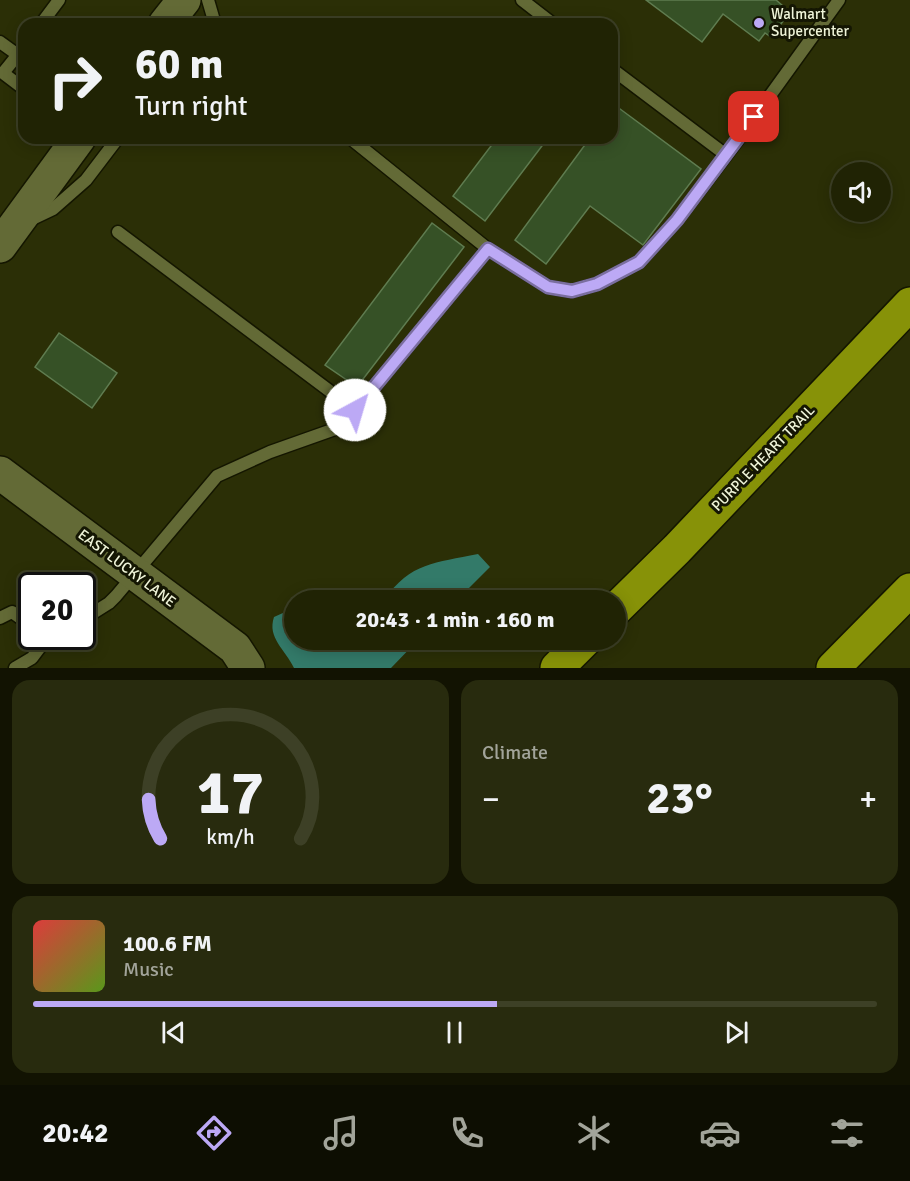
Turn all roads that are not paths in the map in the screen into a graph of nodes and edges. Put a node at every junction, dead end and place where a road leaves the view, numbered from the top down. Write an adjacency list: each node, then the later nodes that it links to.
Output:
1 (59, 0): 6 (lane)
2 (184, 0): 7 (street)
3 (208, 0): 8 (lane)
4 (522, 0): 9 (lane)
5 (839, 0): 18 (lane)
6 (46, 18)
7 (170, 18)
8 (213, 18)
9 (545, 18)
10 (0, 42): 11 (lane)
11 (18, 50)
12 (18, 55): 14 (lane)
13 (618, 74): 18 (lane)
14 (18, 84)
15 (75, 144): 20 (street)
16 (113, 144): 20 (lane)
17 (357, 144): 21 (lane)
18 (726, 155): 21 (lane)
19 (118, 232): 23 (lane)
20 (6, 238)
21 (488, 249): 23 (lane)
22 (910, 304): 27 (highway, PURPLE HEART TRAIL)
23 (355, 410): 25 (lane)
24 (0, 472): 25 (street, EAST LUCKY LANE)
25 (135, 574): 28 (lane); 34 (street, EAST LUCKY LANE)
26 (910, 590): 36 (highway)
27 (626, 599)
28 (96, 612)
29 (18, 616): 30 (lane)
30 (0, 618)
31 (38, 650): 33 (lane)
32 (575, 650): 35 (highway)
33 (15, 668)
34 (248, 668)
35 (557, 668)
36 (833, 668)

